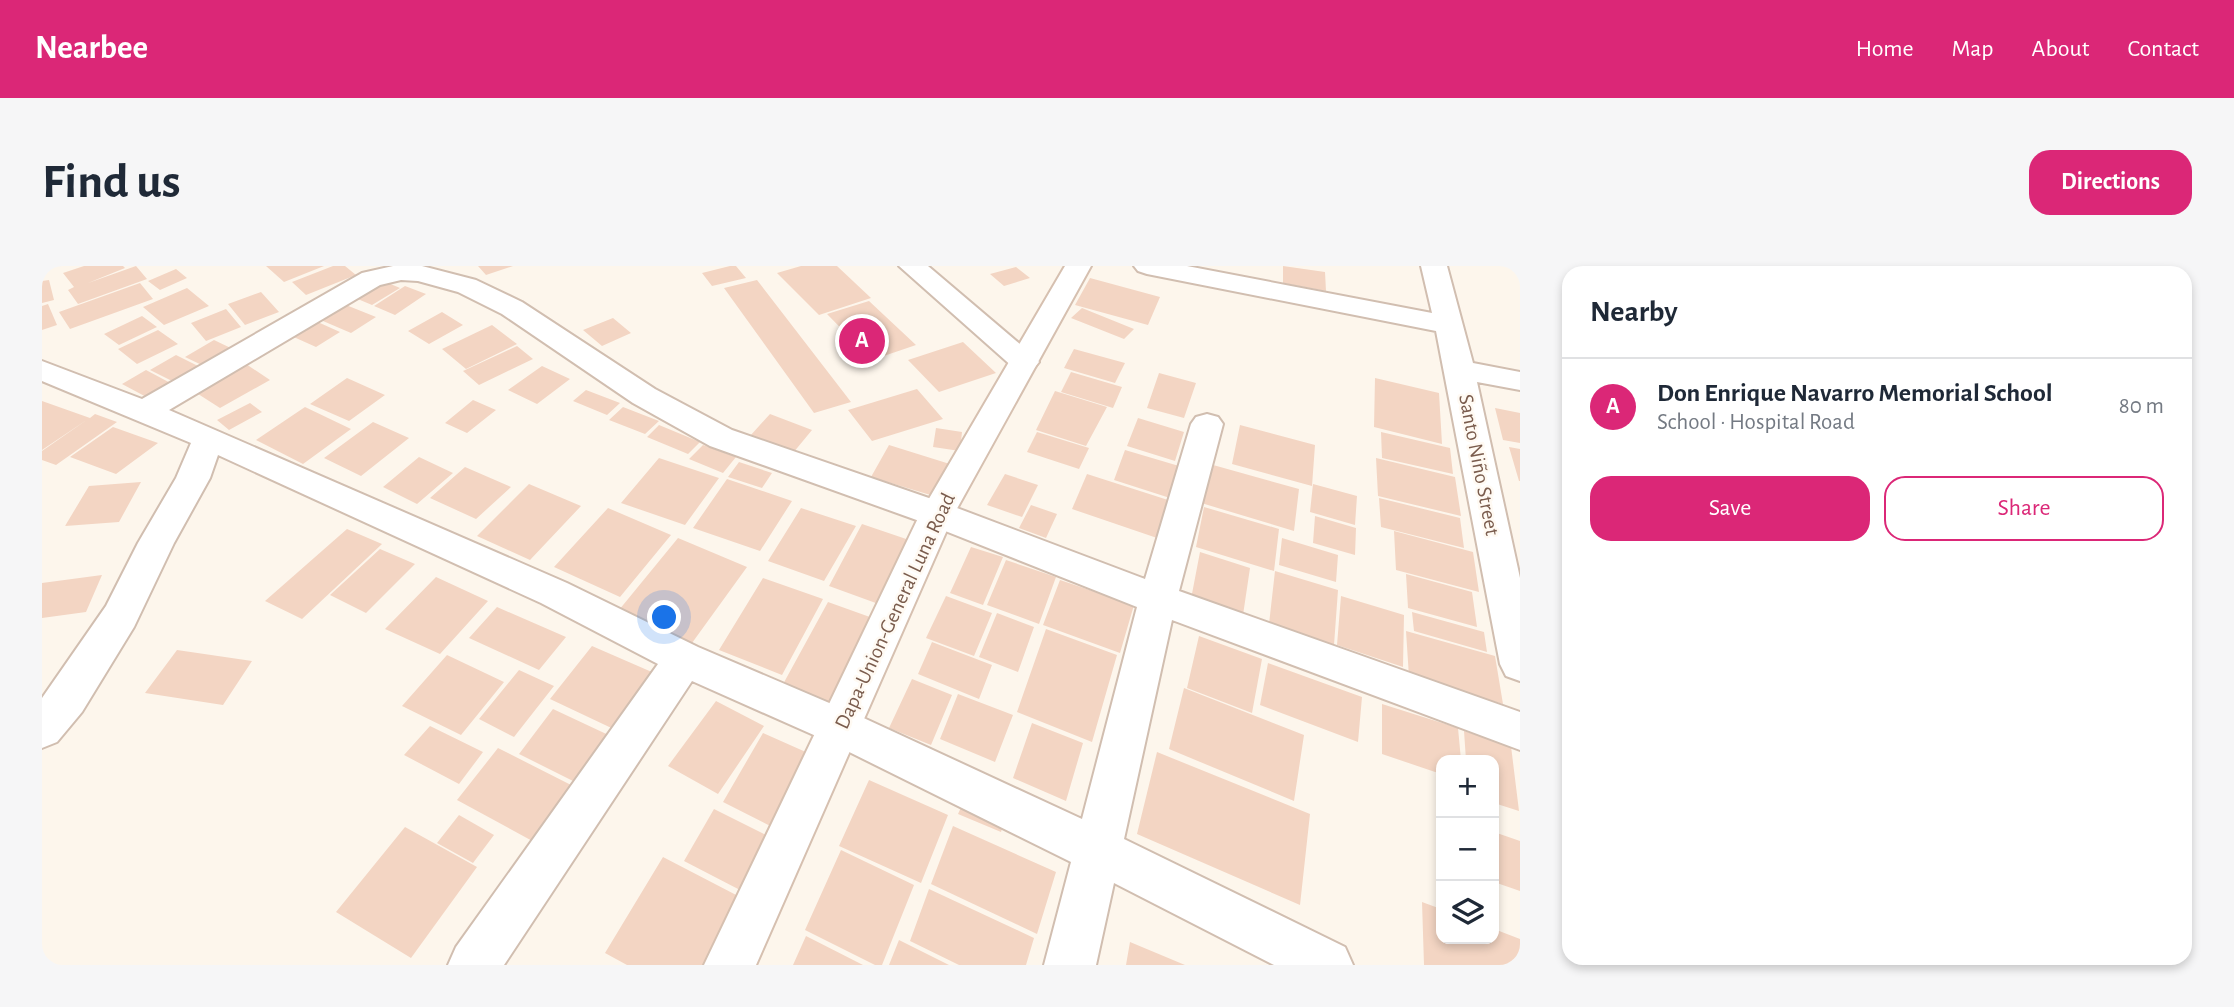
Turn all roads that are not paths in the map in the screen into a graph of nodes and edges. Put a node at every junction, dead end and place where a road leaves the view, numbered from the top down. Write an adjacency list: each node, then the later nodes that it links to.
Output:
1 (912, 266): 6 (street)
2 (1078, 266): 6 (street, Dapa-Union-General Luna Road)
3 (1147, 266): 5 (street)
4 (1434, 266): 5 (street, Santo Niño Street)
5 (1450, 325): 8 (street, Santo Niño Street)
6 (1024, 362): 13 (street, Dapa-Union-General Luna Road)
7 (42, 370): 10 (street)
8 (1460, 370): 9 (street); 16 (street, Santo Niño Street)
9 (1520, 381)
10 (146, 410): 12 (street); 13 (street)
11 (1206, 424): 14 (street)
12 (209, 438): 15 (street); 18 (street)
13 (937, 514): 14 (street); 17 (street, Dapa-Union-General Luna Road)
14 (1158, 599): 19 (street); 20 (street)
15 (684, 659): 17 (street); 21 (street)
16 (1520, 664)
17 (840, 727): 20 (street); 22 (street, Dapa-Union-General Luna Road)
18 (42, 729)
19 (1520, 731)
20 (1099, 851): 23 (street); 24 (street)
21 (474, 965)
22 (730, 965)
23 (1070, 965)
24 (1327, 965)

